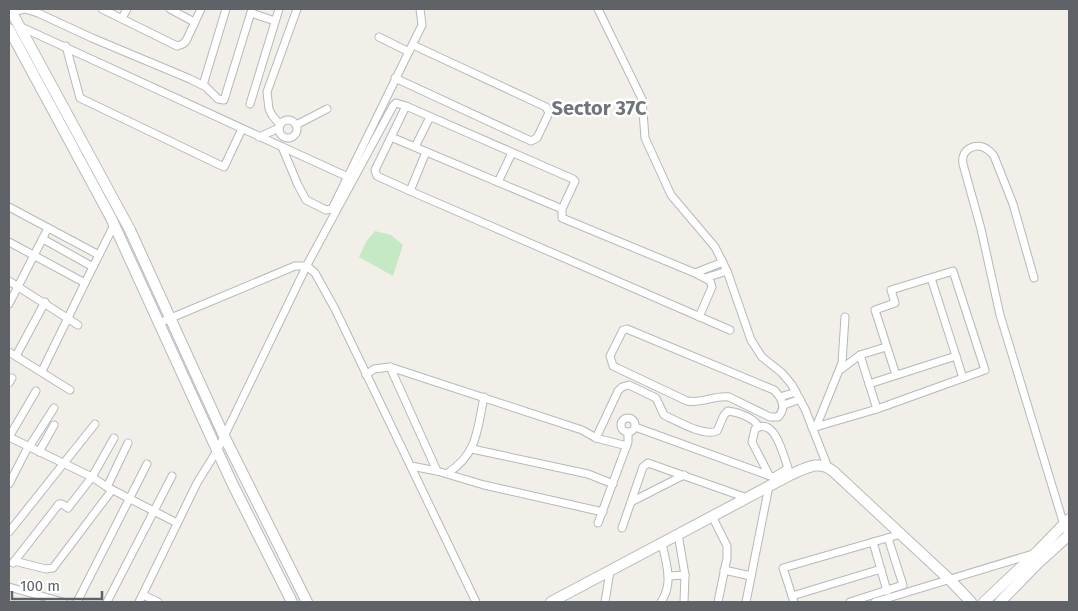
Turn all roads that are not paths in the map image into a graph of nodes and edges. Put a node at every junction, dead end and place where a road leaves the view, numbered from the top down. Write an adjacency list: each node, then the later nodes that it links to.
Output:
1 (102, 9): 12 (street)
2 (127, 9): 12 (street)
3 (170, 9): 14 (street)
4 (201, 9): 14 (street)
5 (226, 9): 21 (street)
6 (279, 9): 13 (street)
7 (297, 9): 27 (street)
8 (420, 9): 17 (street)
9 (598, 9): 47 (street)
10 (11, 10): 15 (street); 21 (street)
11 (252, 11): 13 (street); 21 (street)
12 (122, 18): 14 (street)
13 (275, 21): 22 (street)
14 (194, 22)
15 (12, 32): 18 (street); 41 (street); 61 (street)
16 (379, 37): 19 (street)
17 (413, 44): 19 (street); 20 (street)
18 (66, 46): 28 (street); 28 (street)
19 (409, 52): 20 (street)
20 (395, 78): 36 (street)
21 (203, 85)
22 (250, 104)
23 (406, 106): 25 (street); 30 (street); 48 (street)
24 (327, 109): 26 (street)
25 (430, 117): 32 (street); 35 (street)
26 (296, 125): 27 (street); 31 (street)
27 (280, 126): 29 (street); 31 (street)
28 (242, 129): 29 (street)
29 (259, 137): 33 (street)
30 (391, 137): 32 (street); 38 (street)
31 (290, 138): 33 (street)
32 (415, 147): 34 (street)
33 (285, 149): 36 (street); 36 (street)
34 (426, 152): 37 (street); 38 (street)
35 (512, 153): 37 (street); 40 (street)
36 (348, 177)
37 (498, 182): 40 (street)
38 (410, 191): 60 (street)
39 (9, 208): 42 (street)
40 (562, 209): 51 (street)
41 (114, 225): 46 (street); 64 (street)
42 (48, 228): 43 (street); 46 (street)
43 (43, 239): 45 (street); 49 (street)
44 (9, 242): 45 (street)
45 (34, 255): 56 (street); 57 (street)
46 (99, 255): 49 (street)
47 (723, 262): 50 (street); 51 (street)
48 (307, 266): 61 (street); 74 (street); 93 (street)
49 (93, 267): 56 (street)
50 (727, 271): 52 (street); 80 (street)
51 (695, 273): 52 (street)
52 (705, 278): 60 (street)
53 (932, 278): 67 (street); 70 (street); 76 (street)
54 (1034, 278): 122 (street)
55 (9, 281): 57 (street)
56 (85, 283): 63 (street)
57 (18, 286): 58 (street); 59 (street)
58 (44, 302): 63 (street); 68 (street)
59 (9, 304)
60 (699, 317): 66 (street)
61 (170, 318): 64 (street); 93 (street)
62 (845, 318): 72 (street)
63 (69, 319): 65 (street); 73 (street)
64 (159, 323): 100 (street)
65 (78, 325)
66 (730, 330)
67 (886, 347): 69 (street); 75 (street)
68 (12, 354): 73 (street)
69 (860, 355): 72 (street); 77 (street)
70 (956, 356): 75 (street); 76 (street)
71 (390, 367): 74 (street); 81 (street); 107 (street)
72 (840, 370): 91 (street)
73 (42, 371): 78 (street)
74 (366, 375): 106 (street)
75 (896, 375): 77 (street)
76 (963, 378): 86 (street)
77 (869, 384): 86 (street)
78 (70, 390)
79 (36, 391): 94 (street)
80 (796, 392): 82 (street); 83 (street)
81 (484, 397): 96 (street); 101 (street)
82 (780, 397): 84 (street); 84 (street)
83 (800, 399): 84 (street); 91 (street)
84 (784, 405)
85 (54, 408): 99 (street)
86 (877, 409): 91 (street)
87 (95, 424): 103 (street)
88 (54, 425): 102 (street)
89 (758, 426): 96 (street); 112 (street); 112 (street)
90 (635, 427): 92 (street); 92 (street); 112 (street)
91 (814, 427): 105 (street)
92 (628, 433): 98 (street)
93 (224, 436): 100 (street); 153 (street)
94 (9, 437): 99 (street)
95 (114, 438): 111 (street)
96 (596, 438): 98 (street)
97 (128, 443): 115 (street)
98 (627, 446): 114 (street)
99 (29, 447): 102 (street); 113 (street)
100 (218, 449): 123 (street); 152 (street)
101 (472, 449): 108 (street); 114 (street)
102 (39, 452): 103 (street)
103 (63, 464): 111 (street); 126 (street)
104 (147, 464): 116 (street)
105 (827, 465): 112 (street); 128 (street)
106 (411, 466): 107 (street); 154 (street)
107 (437, 471): 108 (street)
108 (448, 473): 120 (street)
109 (684, 475): 117 (street); 118 (street); 118 (street)
110 (172, 476): 119 (street)
111 (92, 477): 115 (street); 134 (street)
112 (773, 479): 117 (street); 141 (street)
113 (9, 484)
114 (613, 484): 120 (street)
115 (110, 488): 116 (street); 134 (street)
116 (129, 498): 119 (street); 148 (street)
117 (747, 498): 121 (street)
118 (631, 502): 125 (street)
119 (153, 512): 123 (street); 149 (street)
120 (603, 512): 124 (street)
121 (712, 516): 127 (street); 136 (street)
122 (1066, 522): 129 (street); 133 (street)
123 (177, 523): 145 (street)
124 (598, 523)
125 (622, 528)
126 (9, 531)
127 (678, 534): 132 (street); 139 (street)
128 (901, 534): 130 (street); 142 (street)
129 (1069, 536): 133 (street)
130 (888, 538): 131 (street); 144 (street)
131 (873, 542): 135 (street); 146 (street)
132 (662, 543): 138 (street); 140 (street)
133 (1042, 553): 142 (street); 164 (street); 165 (street)
134 (12, 562): 137 (street)
135 (881, 569): 144 (street); 146 (street)
136 (724, 570): 141 (street); 159 (street)
137 (9, 571)
138 (610, 571): 155 (street); 156 (street)
139 (685, 575): 140 (street); 158 (street)
140 (668, 576): 157 (street)
141 (751, 576): 160 (street)
142 (950, 580): 162 (street); 163 (street)
143 (9, 587): 147 (street)
144 (887, 591): 161 (street)
145 (142, 594): 150 (street); 151 (street)
146 (793, 599)
147 (64, 602)
148 (77, 602)
149 (107, 602)
150 (138, 602)
151 (158, 602)
152 (292, 602)
153 (307, 602)
154 (476, 602)
155 (551, 602)
156 (605, 602)
157 (661, 602)
158 (684, 602)
159 (721, 602)
160 (746, 602)
161 (850, 602)
162 (875, 602)
163 (971, 602)
164 (984, 602)
165 (1000, 602)

